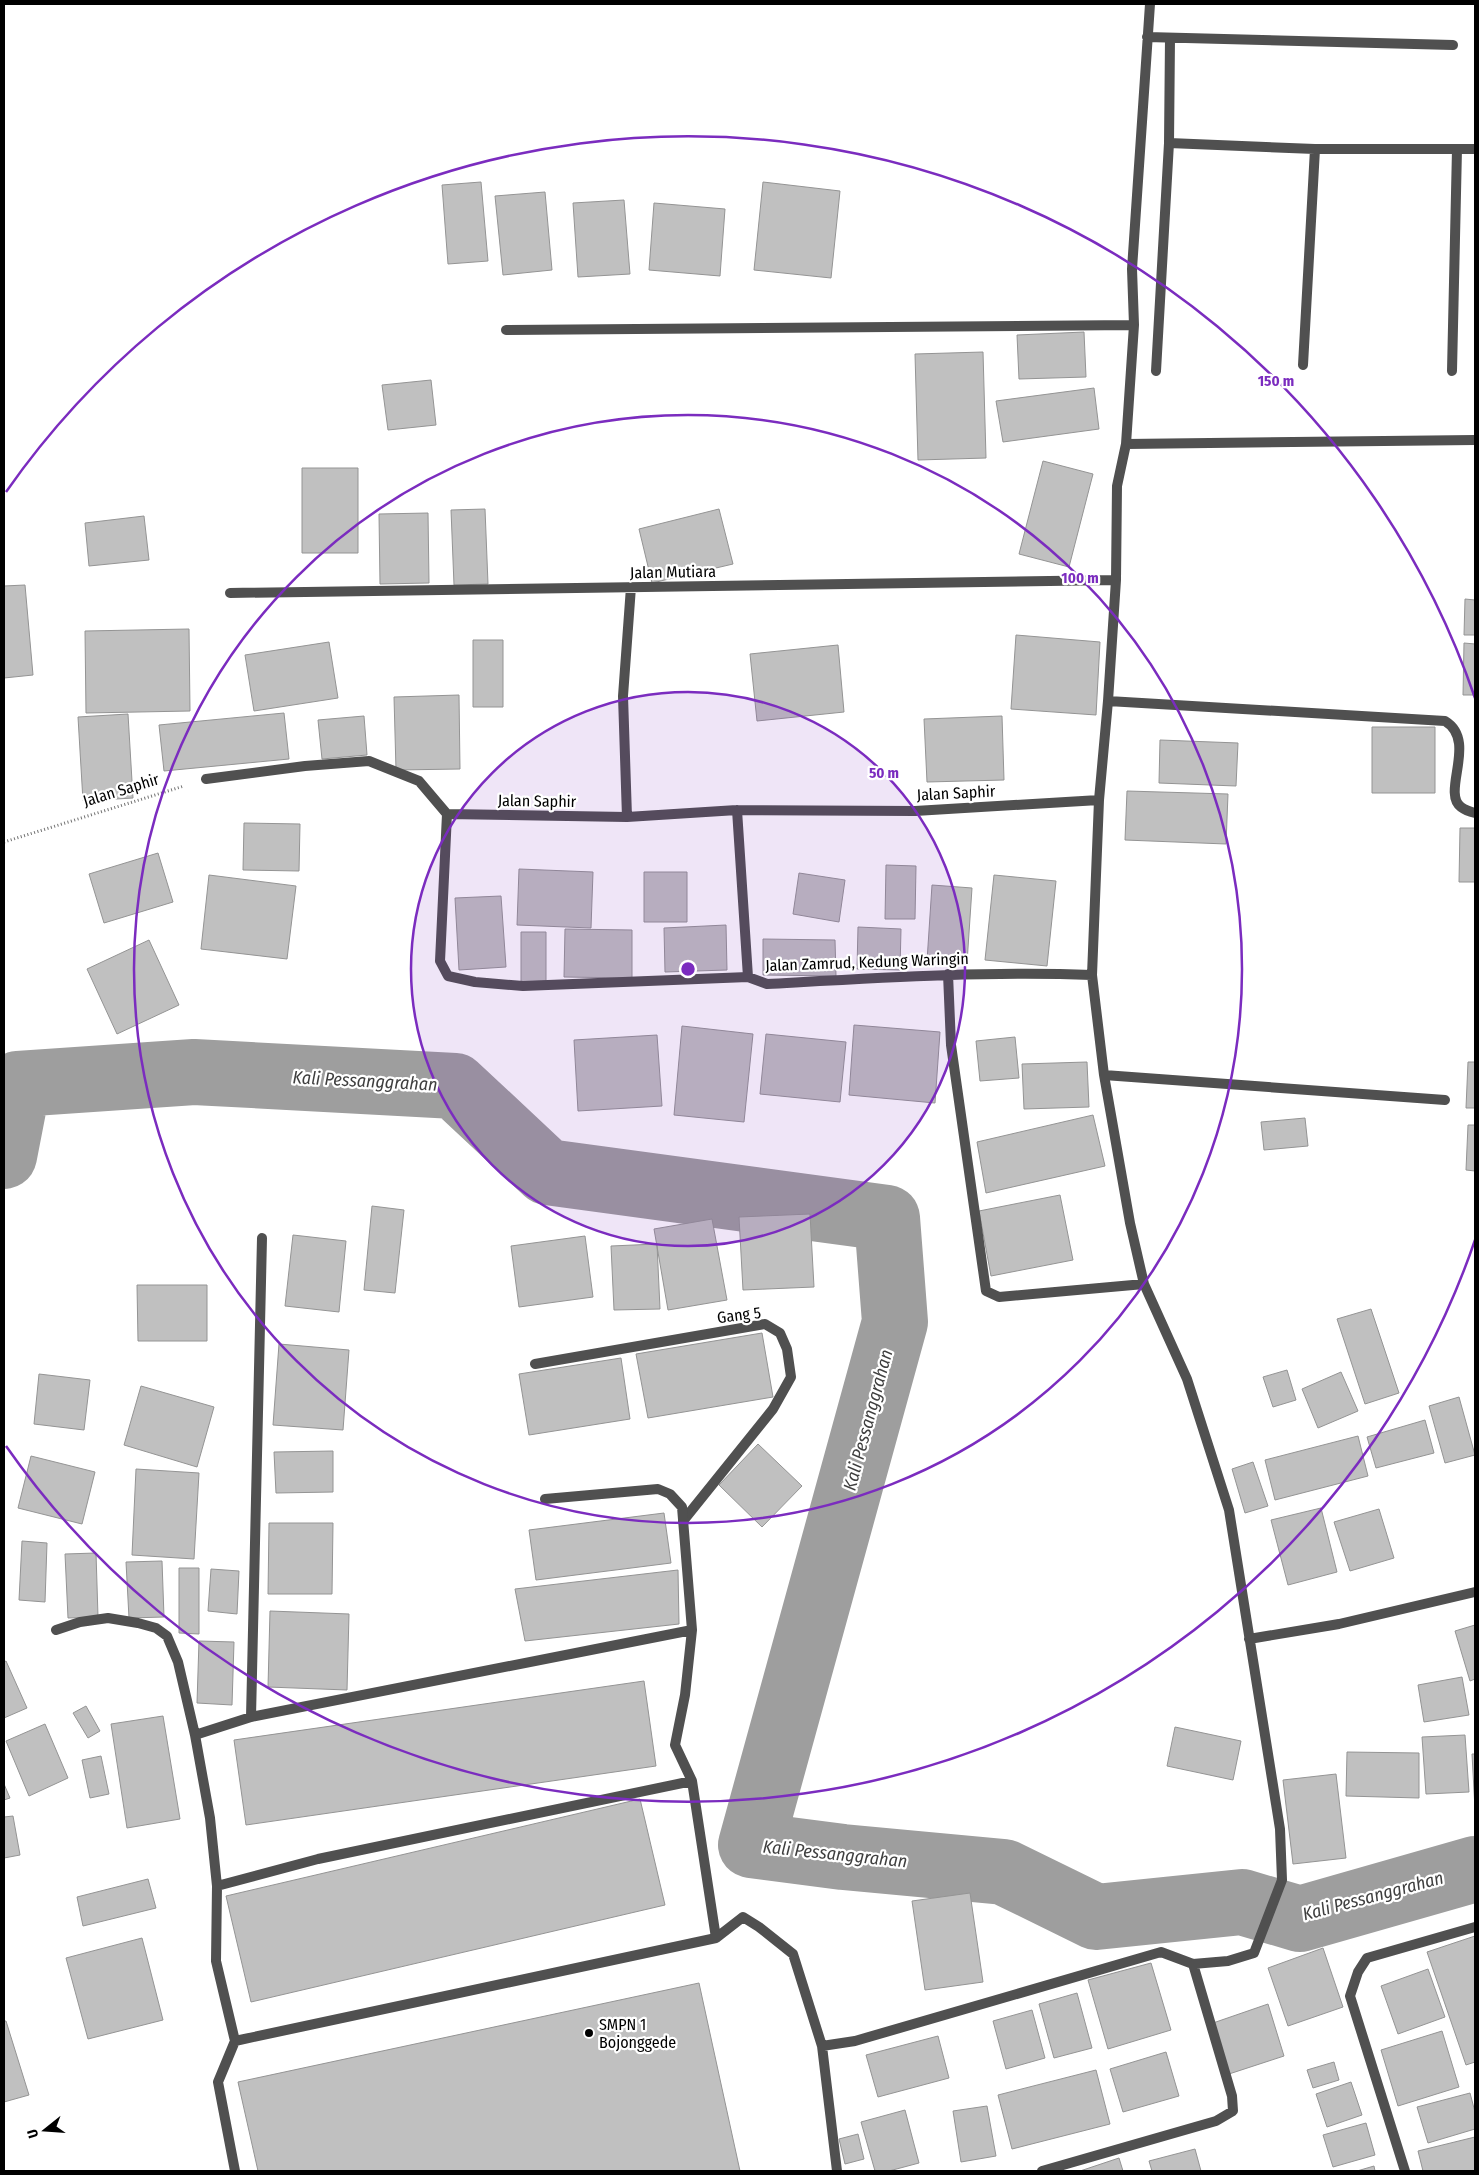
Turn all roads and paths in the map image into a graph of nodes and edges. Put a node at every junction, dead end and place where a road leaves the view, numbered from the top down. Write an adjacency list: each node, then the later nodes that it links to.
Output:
1 (1150, 4): 2 (street)
2 (1147, 37): 3 (street); 9 (street)
3 (1170, 38): 4 (street); 5 (street)
4 (1453, 45)
5 (1169, 143): 6 (street); 12 (street)
6 (1316, 149): 7 (street); 11 (street)
7 (1457, 149): 8 (street); 13 (street)
8 (1475, 149)
9 (1134, 325): 10 (street); 15 (street)
10 (506, 330)
11 (1303, 365)
12 (1156, 371)
13 (1452, 371)
14 (1475, 440): 15 (street)
15 (1126, 444): 16 (street)
16 (1116, 580): 17 (street, Jalan Mutiara); 19 (street)
17 (631, 587): 18 (street, Jalan Mutiara); 25 (street)
18 (230, 592)
19 (1108, 701): 21 (street); 23 (street)
20 (206, 779): 24 (street); 26 (path, Jalan Saphir)
21 (1099, 800): 22 (street, Jalan Saphir); 28 (street)
22 (737, 810): 25 (street, Jalan Saphir); 29 (street)
23 (1475, 813)
24 (447, 814): 25 (street, Jalan Saphir); 29 (street, Jalan Zamrud, Kedung Waringin)
25 (627, 817)
26 (4, 842)
27 (948, 974): 28 (street, Jalan Zamrud, Kedung Waringin); 29 (street, Jalan Zamrud, Kedung Waringin); 33 (street)
28 (1092, 975): 30 (street)
29 (748, 978)
30 (1104, 1075): 31 (street); 33 (street)
31 (1446, 1100)
32 (262, 1238): 41 (street)
33 (1144, 1284): 40 (street)
34 (535, 1364): 36 (street, Gang 5)
35 (545, 1499): 36 (street)
36 (683, 1521): 39 (street)
37 (1475, 1592): 40 (street)
38 (56, 1630): 42 (street)
39 (692, 1630): 41 (street); 43 (street)
40 (1249, 1639): 47 (street)
41 (251, 1717): 42 (street)
42 (195, 1735): 44 (street)
43 (692, 1781): 44 (street); 46 (street)
44 (217, 1886): 48 (street)
45 (1475, 1927): 53 (street)
46 (716, 1938): 48 (street); 49 (street)
47 (1194, 1964): 49 (street); 52 (street)
48 (235, 2041): 50 (street)
49 (822, 2046): 51 (street)
50 (235, 2171)
51 (837, 2171)
52 (1042, 2171)
53 (1405, 2171)

